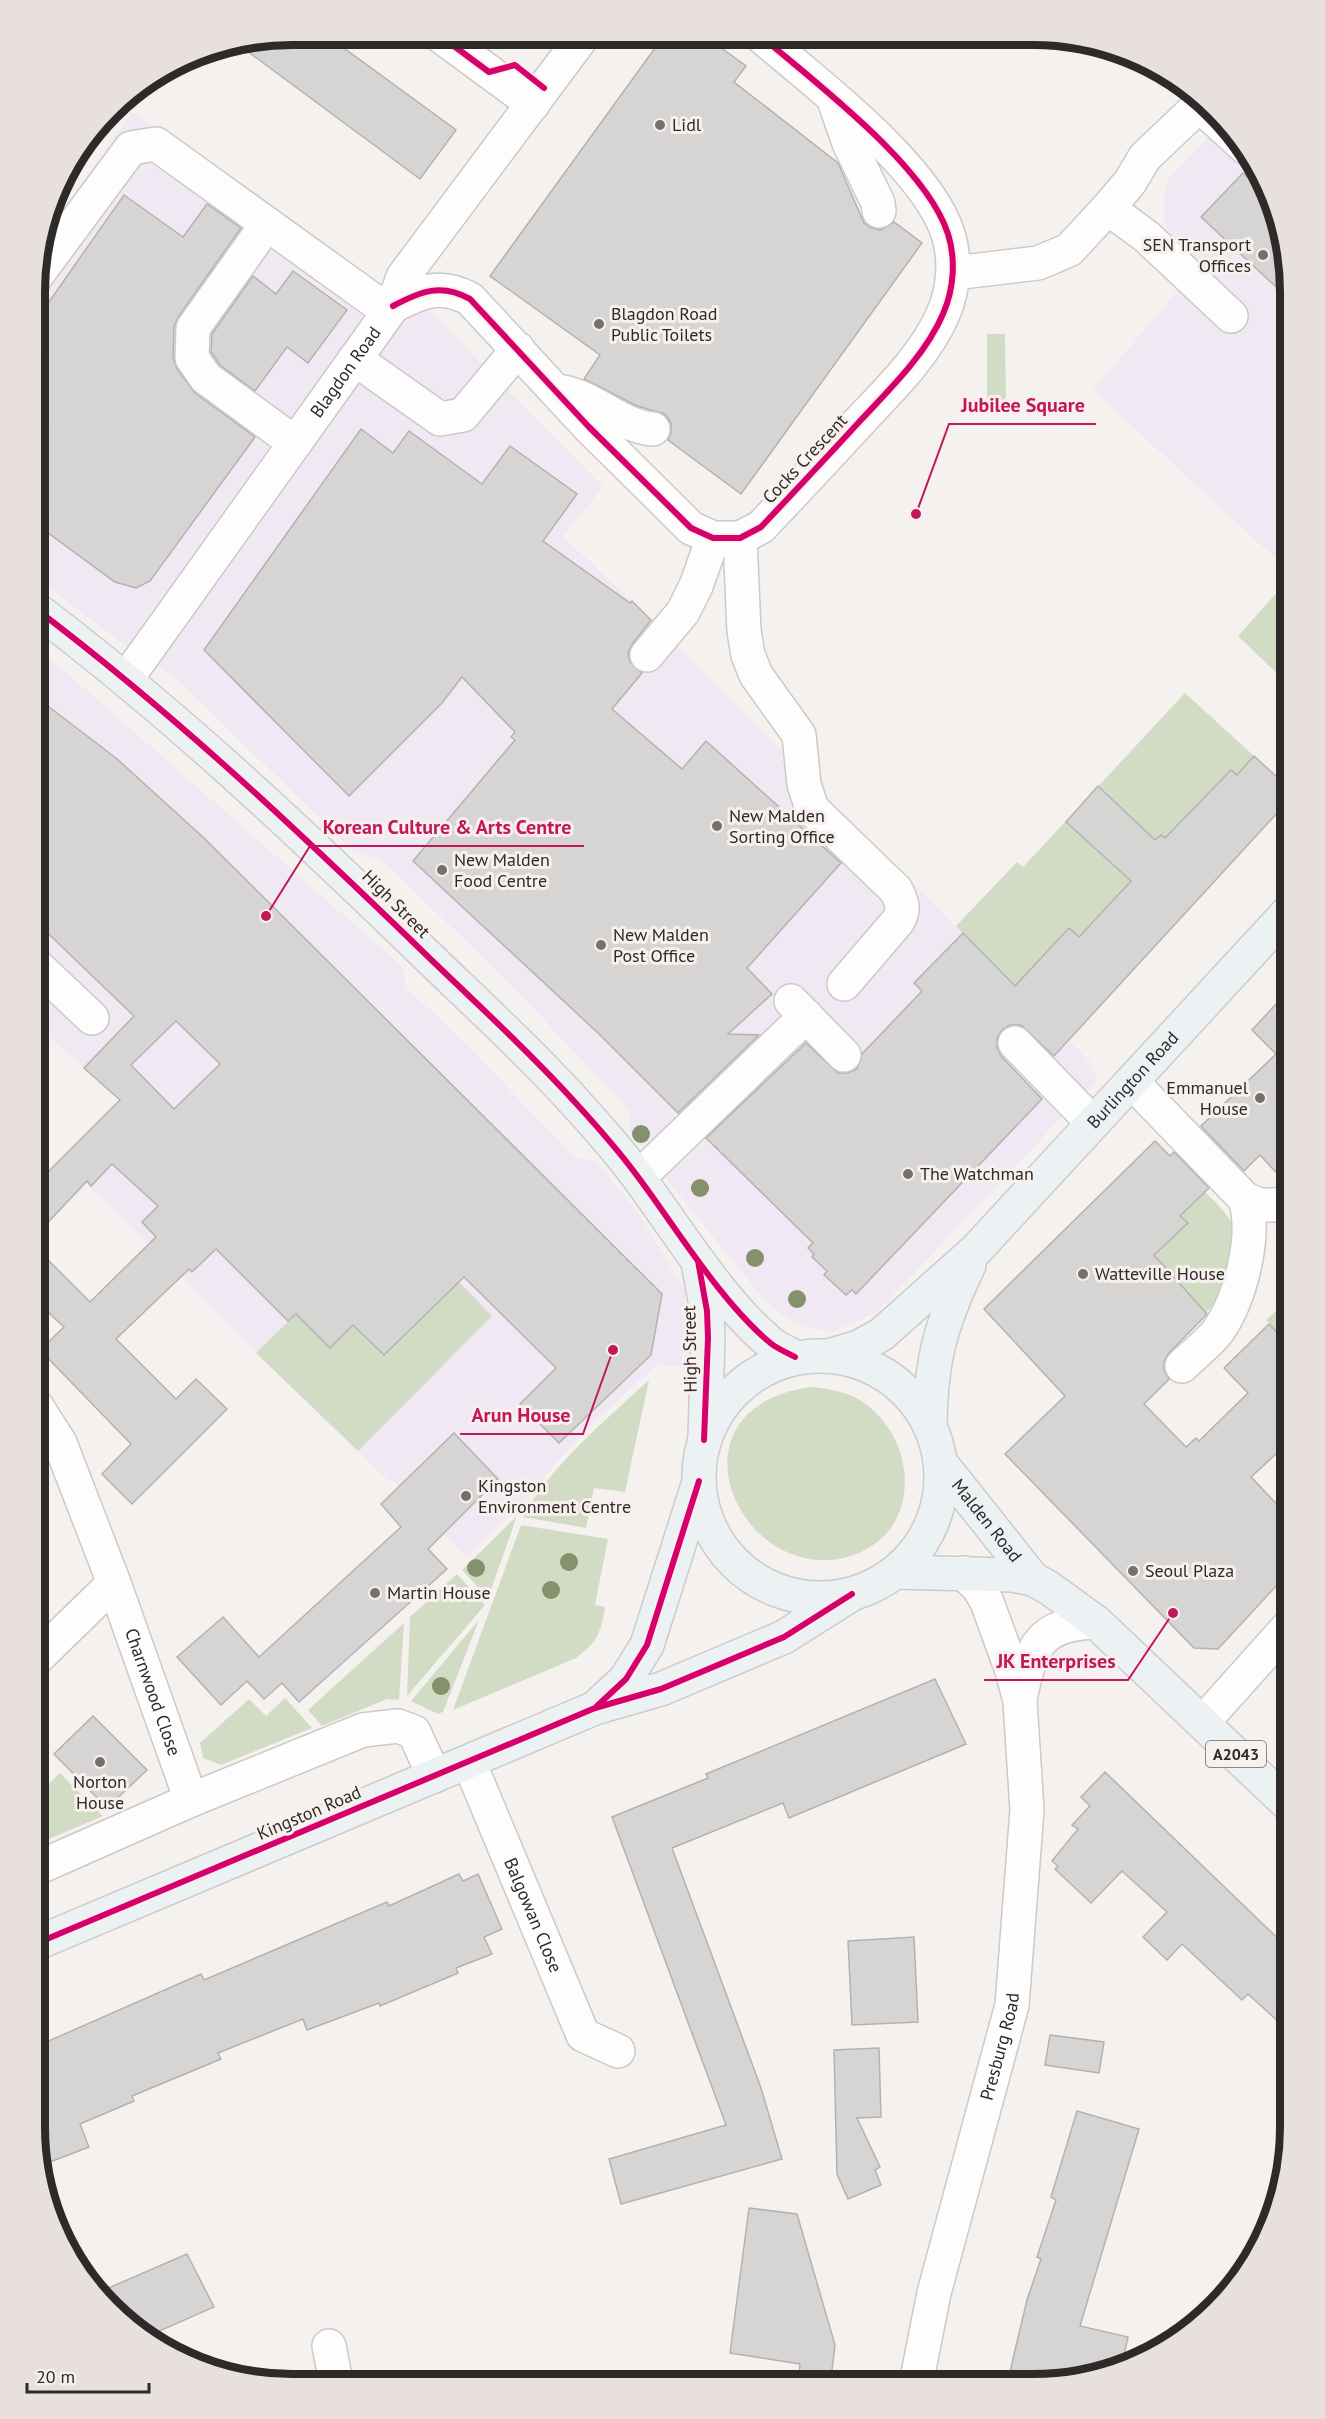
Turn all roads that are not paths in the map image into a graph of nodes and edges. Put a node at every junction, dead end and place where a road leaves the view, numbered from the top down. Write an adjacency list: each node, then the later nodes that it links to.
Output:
1 (452, 45): 5 (street)
2 (576, 45): 5 (street, Blagdon Road)
3 (771, 45): 4 (street, Cocks Crescent)
4 (834, 98): 8 (street); 11 (street, Cocks Crescent)
5 (532, 104): 12 (street, Blagdon Road)
6 (1197, 107): 7 (street)
7 (1108, 208): 11 (street); 13 (street)
8 (879, 211)
9 (267, 224): 10 (street); 12 (street); 18 (street)
10 (47, 262)
11 (954, 273): 19 (street, Cocks Crescent)
12 (391, 308): 14 (street); 15 (street, Blagdon Road)
13 (1231, 316)
14 (518, 349): 15 (street); 16 (street)
15 (355, 359): 18 (street, Blagdon Road)
16 (556, 390): 17 (street); 19 (street)
17 (653, 429)
18 (295, 443): 22 (street, Blagdon Road)
19 (727, 538): 21 (street); 25 (street)
20 (45, 616): 22 (main road, High Street)
21 (646, 655)
22 (127, 678): 31 (main road, High Street)
23 (1280, 921): 29 (main road, Burlington Road)
24 (45, 974): 26 (street)
25 (844, 984)
26 (92, 1018)
27 (1015, 1043): 30 (street)
28 (844, 1055): 31 (street)
29 (1131, 1082): 30 (main road, Burlington Road); 32 (street)
30 (1092, 1122): 34 (main road, Burlington Road)
31 (639, 1177): 35 (main road, High Street)
32 (1245, 1199): 33 (street); 37 (street)
33 (1280, 1204)
34 (976, 1250): 36 (main road, Burlington Road); 39 (main road, Burlington Road)
35 (697, 1259): 36 (main road, High Street); 40 (main road, High Street)
36 (811, 1357): 39 (main road); 40 (main road, Burlington Road)
37 (1182, 1366)
38 (45, 1420): 46 (street, Charnwood Close)
39 (930, 1424): 41 (main road)
40 (704, 1440): 42 (main road)
41 (940, 1462): 43 (main road); 45 (main road, Malden Road / A2043)
42 (699, 1481): 47 (main road); 52 (main road, Kingston Road)
43 (896, 1572): 44 (main road, Malden Road / A2043); 47 (main road)
44 (964, 1573): 45 (main road, Malden Road / A2043); 51 (street, Presburg Road)
45 (1034, 1580): 48 (main road, Malden Road / A2043)
46 (114, 1583): 50 (street); 57 (street, Charnwood Close)
47 (852, 1594): 52 (main road, Kingston Road)
48 (1096, 1622): 51 (street, Presburg Road); 53 (main road, Malden Road / A2043)
49 (1280, 1635): 53 (street)
50 (45, 1650)
51 (1020, 1701): 63 (street, Presburg Road)
52 (595, 1708): 54 (main road, Kingston Road)
53 (1203, 1722): 56 (main road, Malden Road / A2043)
54 (468, 1762): 55 (main road, Kingston Road); 60 (street, Balgowan Close)
55 (434, 1776): 57 (street); 59 (main road, Kingston Road)
56 (1280, 1796)
57 (191, 1800): 58 (street)
58 (45, 1865)
59 (45, 1940)
60 (618, 2051)
61 (329, 2346): 62 (street)
62 (334, 2374)
63 (918, 2374)

